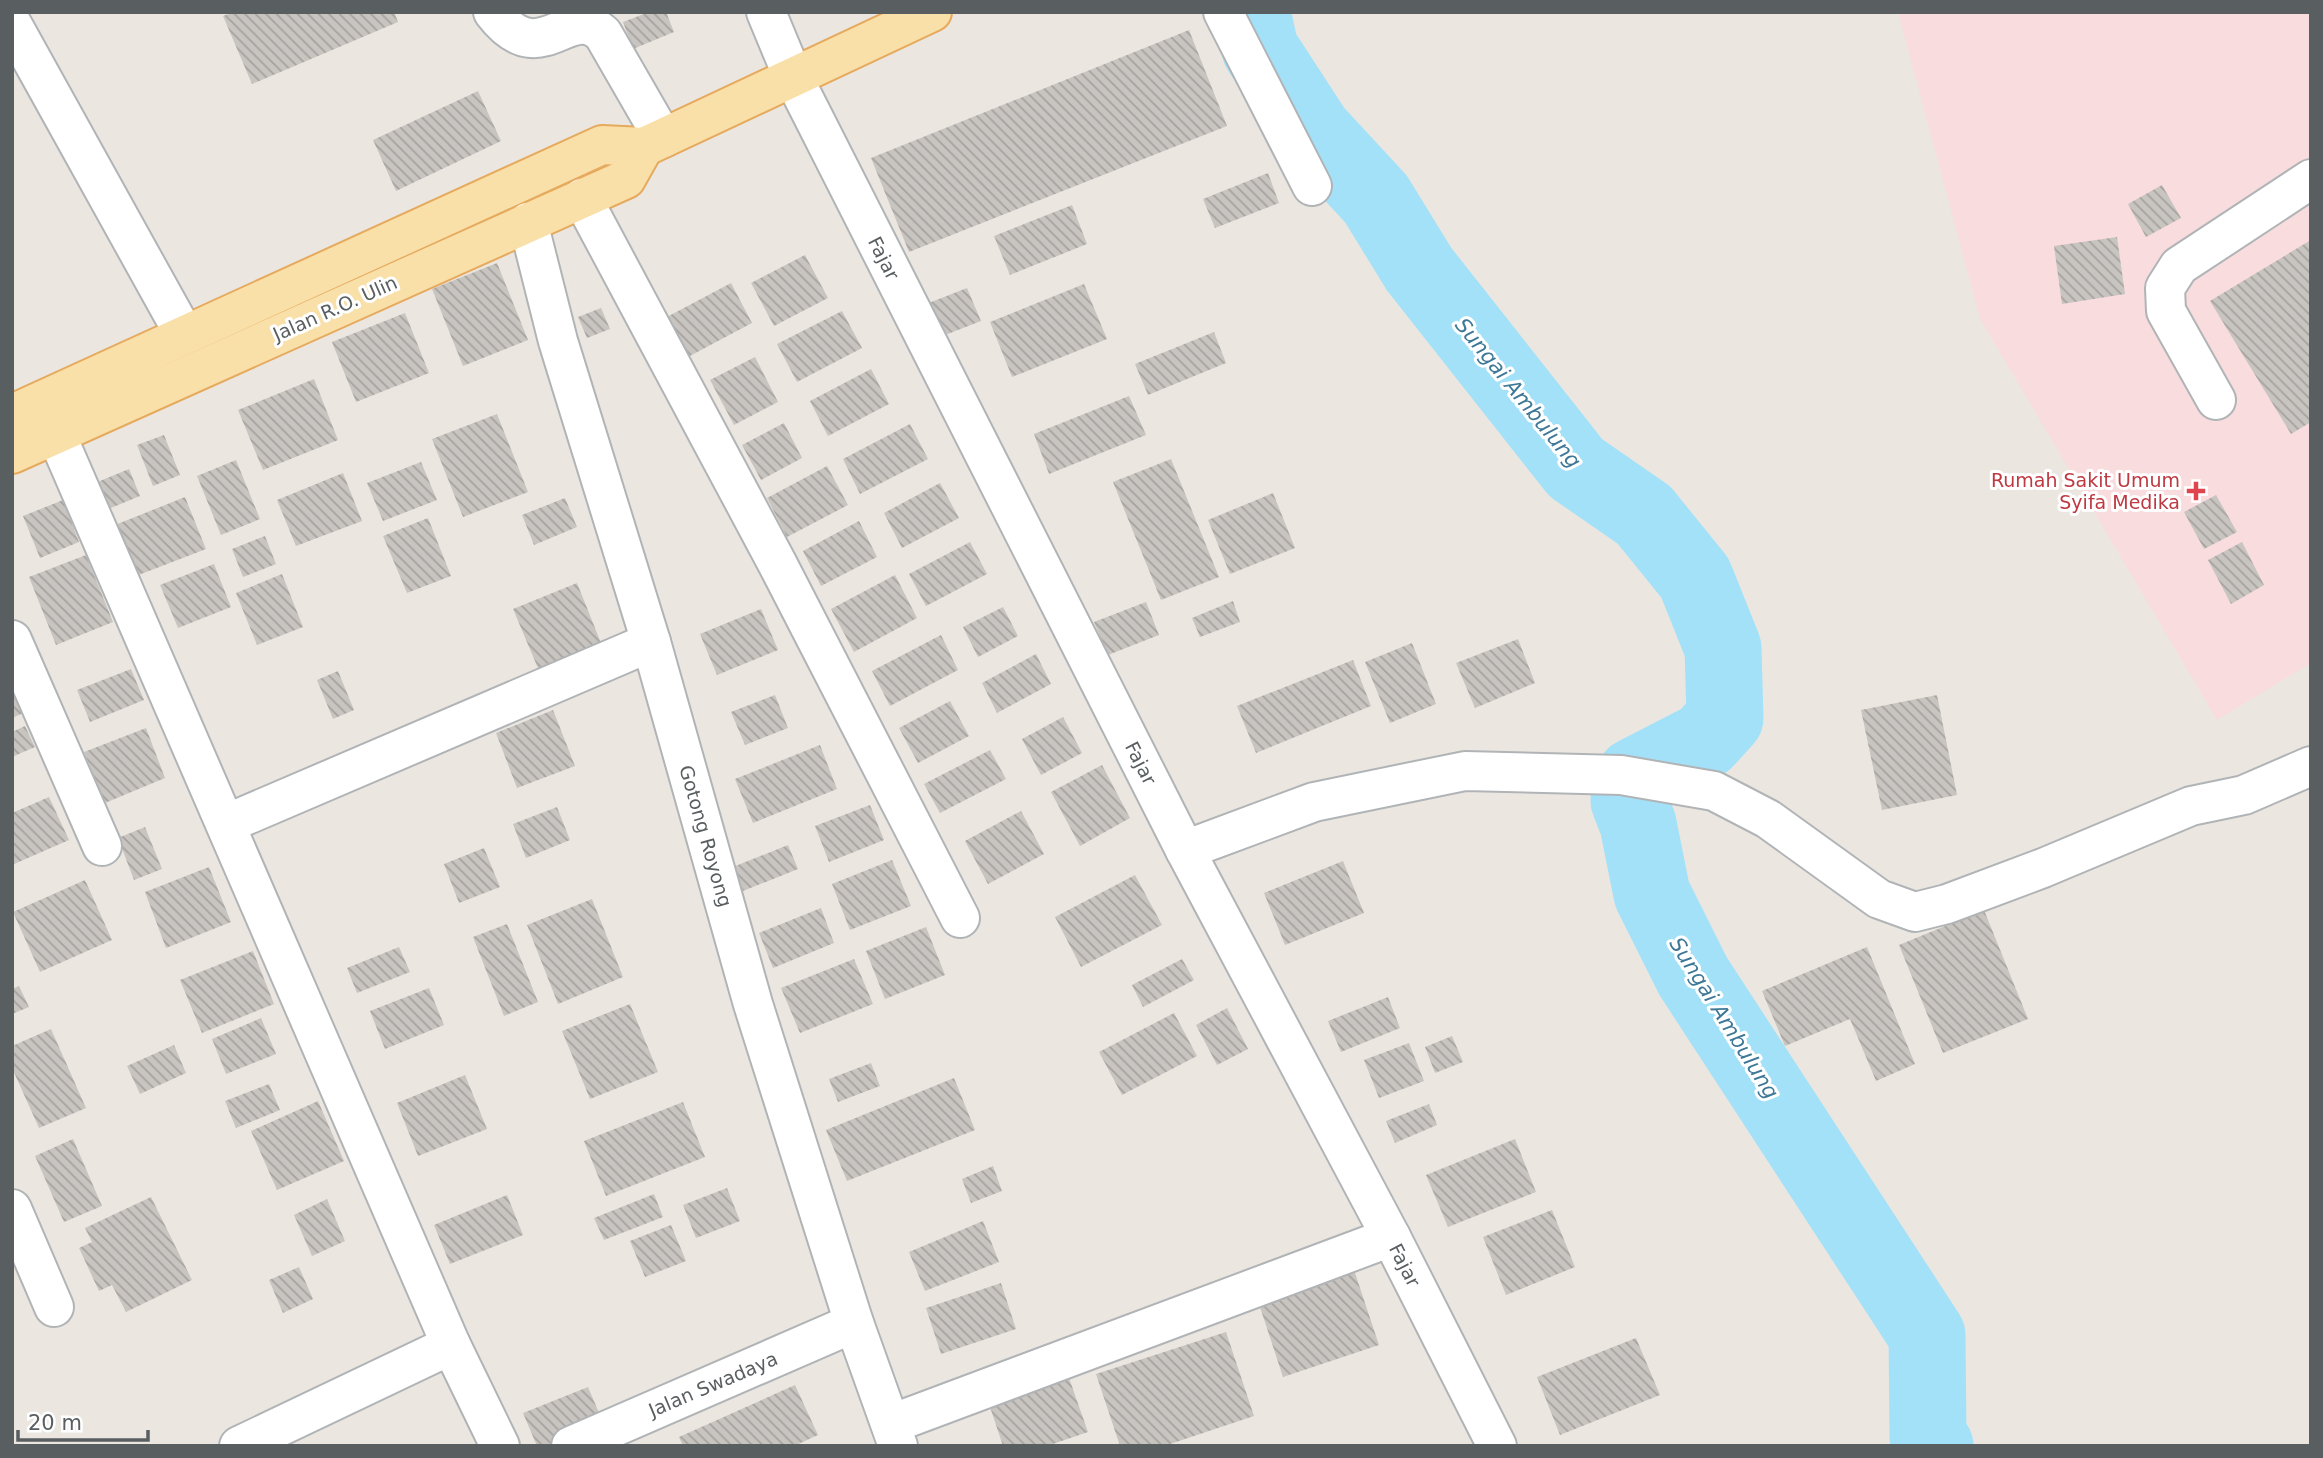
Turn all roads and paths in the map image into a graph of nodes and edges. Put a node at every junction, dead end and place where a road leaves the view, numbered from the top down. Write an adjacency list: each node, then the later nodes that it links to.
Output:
1 (493, 12): 7 (street)
2 (766, 12): 6 (street, Fajar)
3 (932, 12): 6 (main road, Jalan R.O. Ulin)
4 (1223, 12): 9 (street)
5 (14, 32): 14 (street)
6 (793, 77): 7 (main road, Jalan R.O. Ulin); 24 (street, Fajar)
7 (653, 143): 10 (main road, Jalan R.O. Ulin); 12 (main road, Jalan R.O. Ulin)
8 (2311, 179): 15 (street)
9 (1312, 186)
10 (582, 198): 11 (main road, Jalan R.O. Ulin); 25 (street)
11 (528, 222): 13 (main road, Jalan R.O. Ulin); 20 (street, Gotong Royong)
12 (369, 251): 13 (main road); 14 (main road, Jalan R.O. Ulin)
13 (384, 286): 17 (main road, Jalan R.O. Ulin)
14 (184, 334): 16 (main road, Jalan R.O. Ulin)
15 (2216, 400)
16 (12, 414)
17 (56, 434): 18 (main road, Jalan R.O. Ulin); 22 (street)
18 (12, 454)
19 (12, 640): 23 (street)
20 (651, 642): 22 (street); 29 (street, Gotong Royong)
21 (2311, 765): 24 (street)
22 (226, 824): 30 (street)
23 (102, 846)
24 (1185, 850): 27 (street, Fajar)
25 (960, 918)
26 (12, 1209): 28 (street)
27 (1391, 1237): 31 (street); 35 (street, Fajar)
28 (54, 1307)
29 (854, 1322): 31 (street, Gotong Royong); 34 (street, Jalan Swadaya)
30 (451, 1345): 32 (street); 33 (street)
31 (895, 1435)
32 (239, 1446)
33 (500, 1446)
34 (571, 1446)
35 (1497, 1446)

